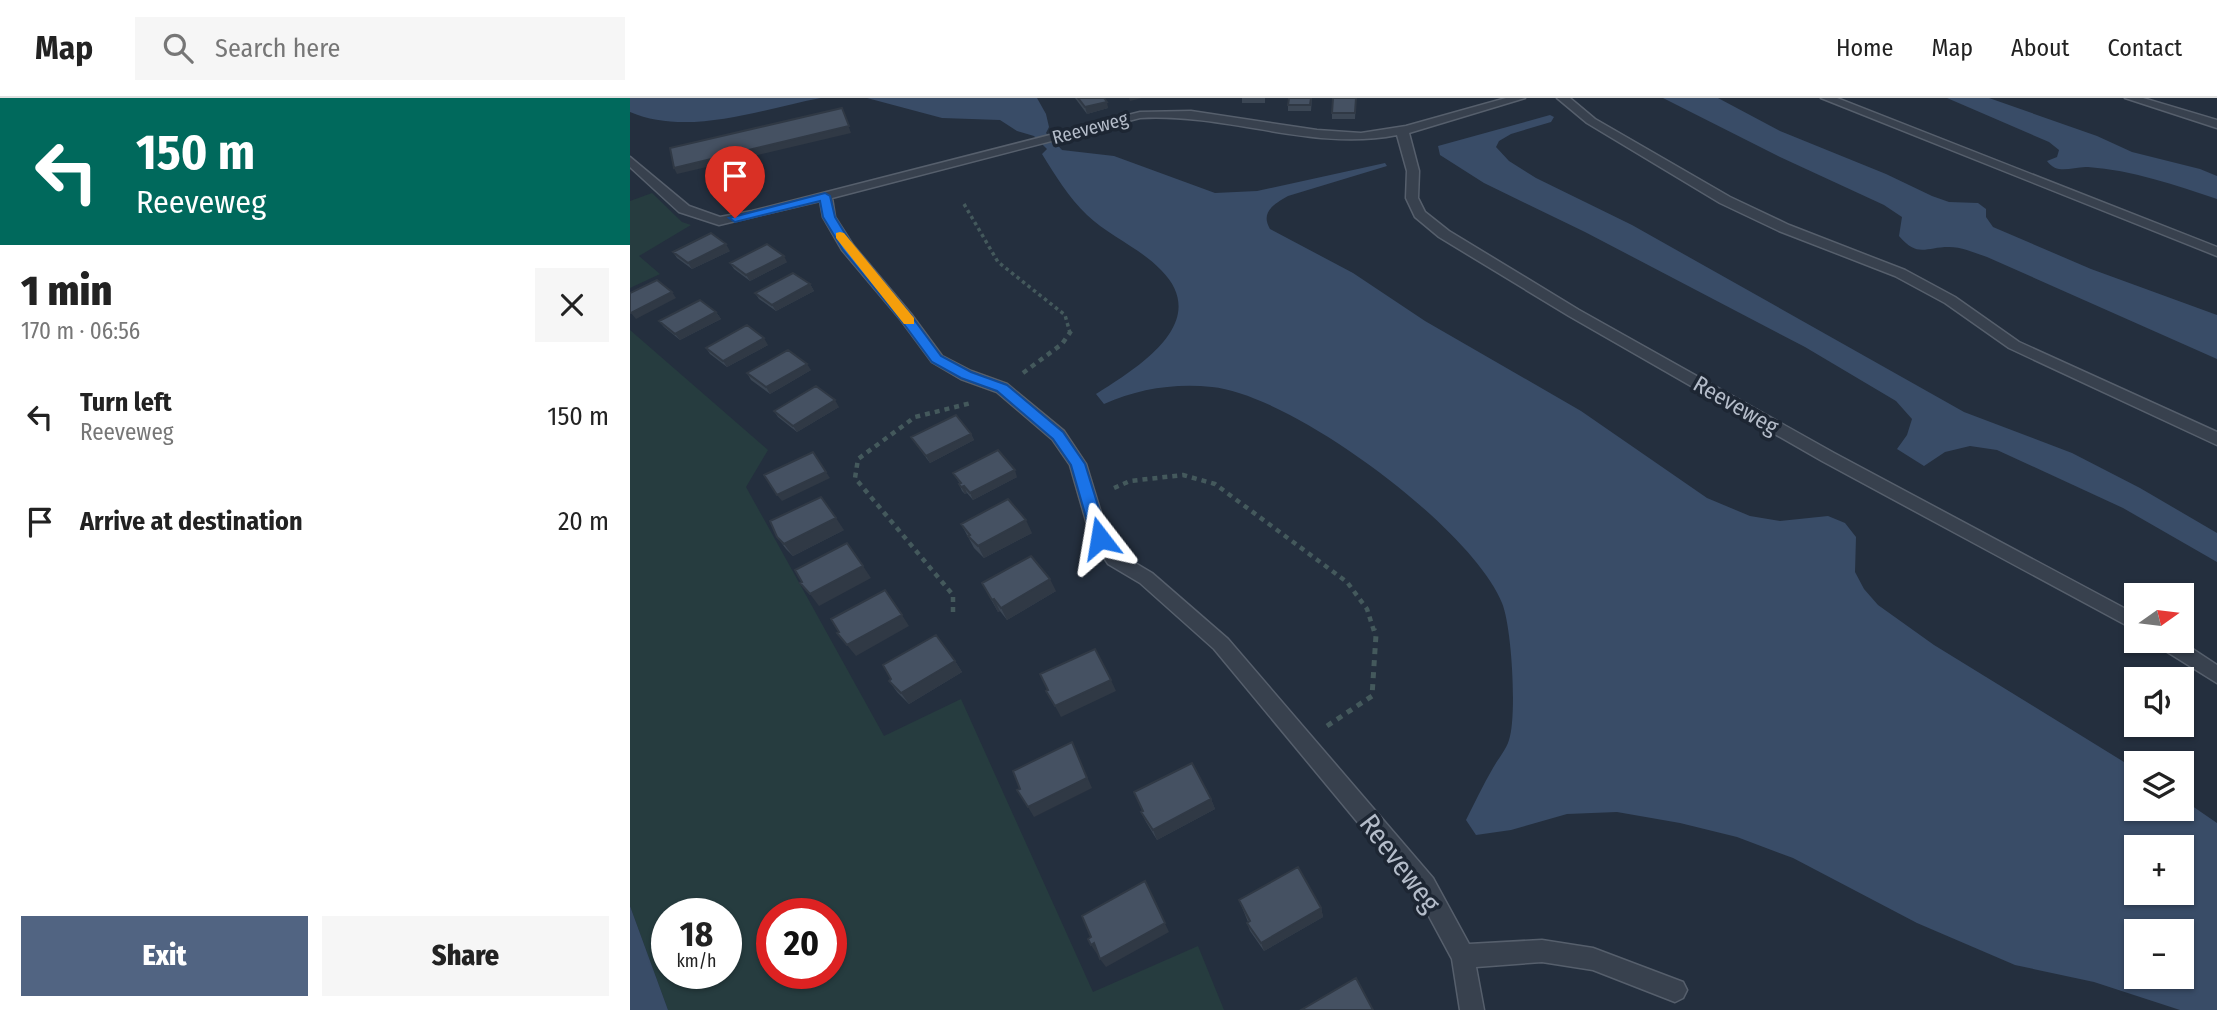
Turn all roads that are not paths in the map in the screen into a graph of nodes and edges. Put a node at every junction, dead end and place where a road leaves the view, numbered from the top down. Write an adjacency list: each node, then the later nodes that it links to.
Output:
1 (1519, 98): 6 (lane, Reeveweg)
2 (1563, 98): 10 (lane)
3 (1827, 98): 9 (lane)
4 (2131, 98): 5 (lane)
5 (2217, 124)
6 (1402, 130): 8 (lane, Reeveweg); 11 (lane, Reeveweg)
7 (630, 161): 8 (lane, Reeveweg)
8 (825, 196): 14 (lane, Reeveweg)
9 (2217, 252)
10 (2217, 439)
11 (2124, 617)
12 (2183, 653): 13 (lane)
13 (2217, 675)
14 (1463, 956): 15 (lane); 16 (lane, Reeveweg)
15 (1675, 990)
16 (1472, 1010)

